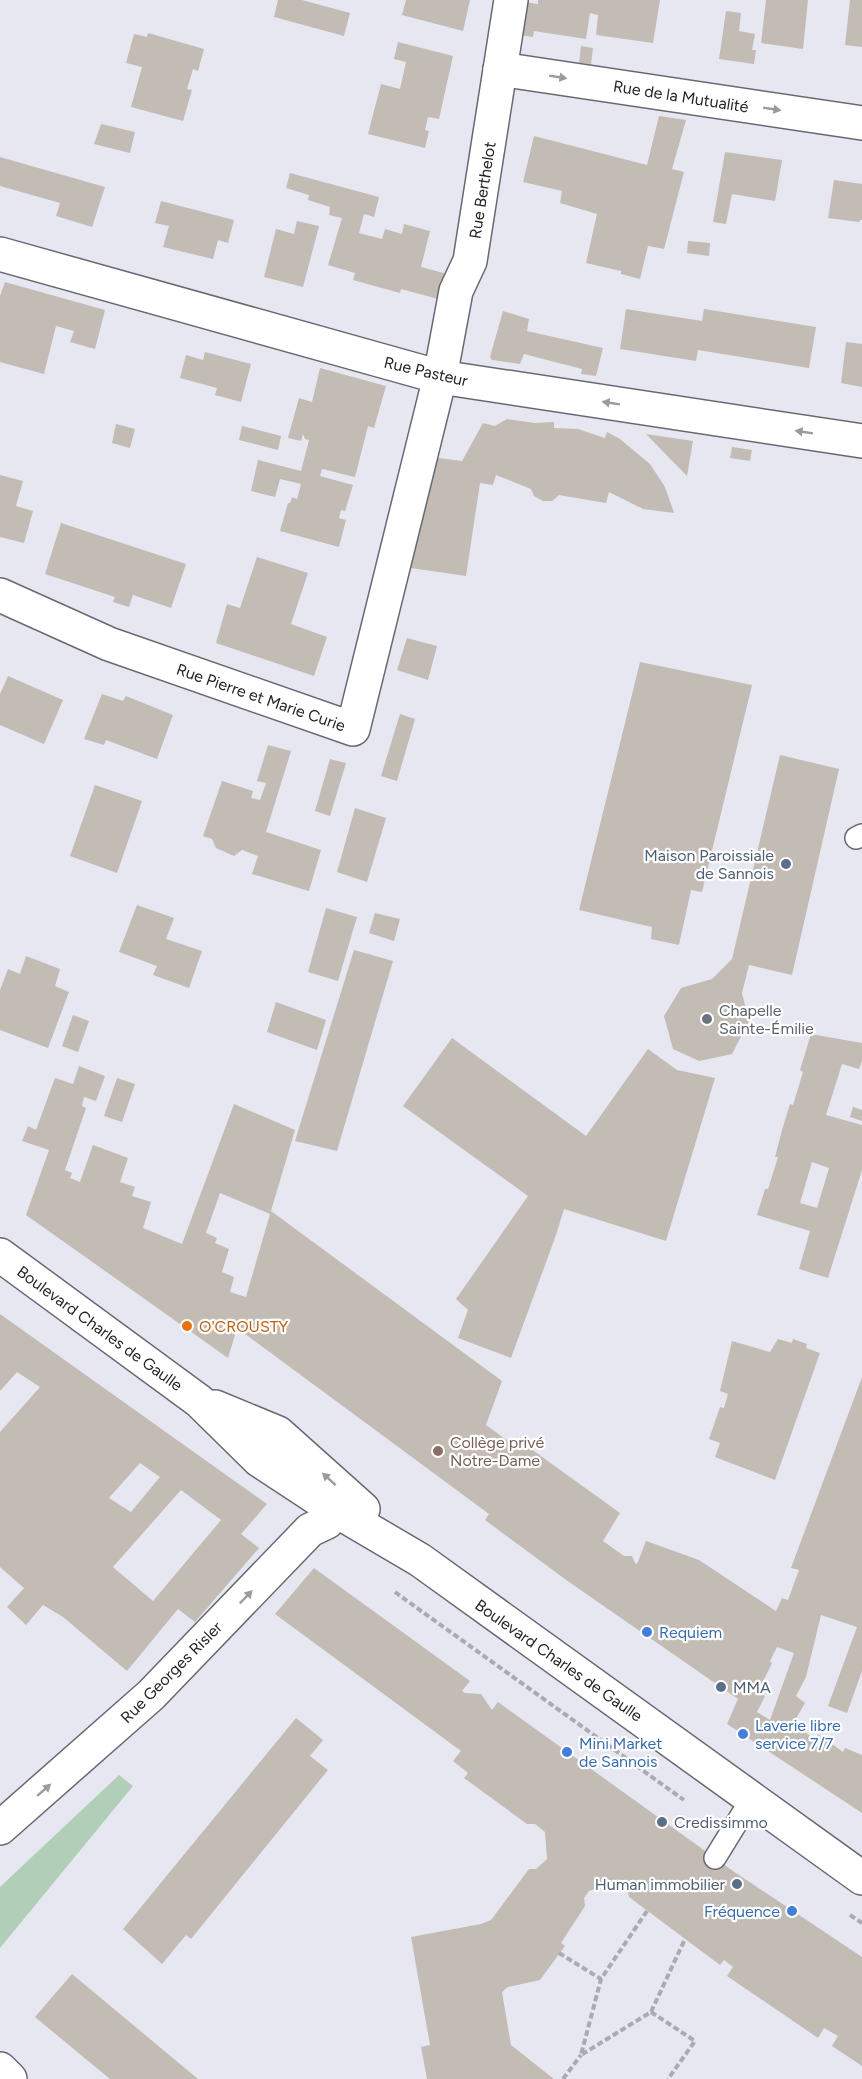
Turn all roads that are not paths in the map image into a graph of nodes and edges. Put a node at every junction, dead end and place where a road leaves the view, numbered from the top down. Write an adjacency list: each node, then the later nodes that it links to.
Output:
1 (511, 0): 2 (street, Rue Berthelot)
2 (500, 69): 3 (street, Rue de la Mutualité, one-way to 3); 5 (street, Rue Berthelot)
3 (862, 123)
4 (0, 254): 5 (street, Rue Pasteur)
5 (440, 377): 6 (street, Rue Pasteur, one-way to 5); 7 (street, Rue Pierre et Marie Curie)
6 (862, 441)
7 (0, 595)
8 (0, 1255): 9 (street, Boulevard Charles de Gaulle)
9 (199, 1401): 10 (street, Boulevard Charles de Gaulle); 11 (street, Boulevard Charles de Gaulle, one-way to 9)
10 (335, 1510): 11 (street, Boulevard Charles de Gaulle); 13 (street, Rue Georges Risler, one-way to 10)
11 (420, 1560): 12 (street, Boulevard Charles de Gaulle)
12 (752, 1798): 14 (lane); 15 (street, Boulevard Charles de Gaulle)
13 (0, 1828)
14 (715, 1858)
15 (856, 1872)
16 (0, 2069): 17 (street)
17 (9, 2079)

